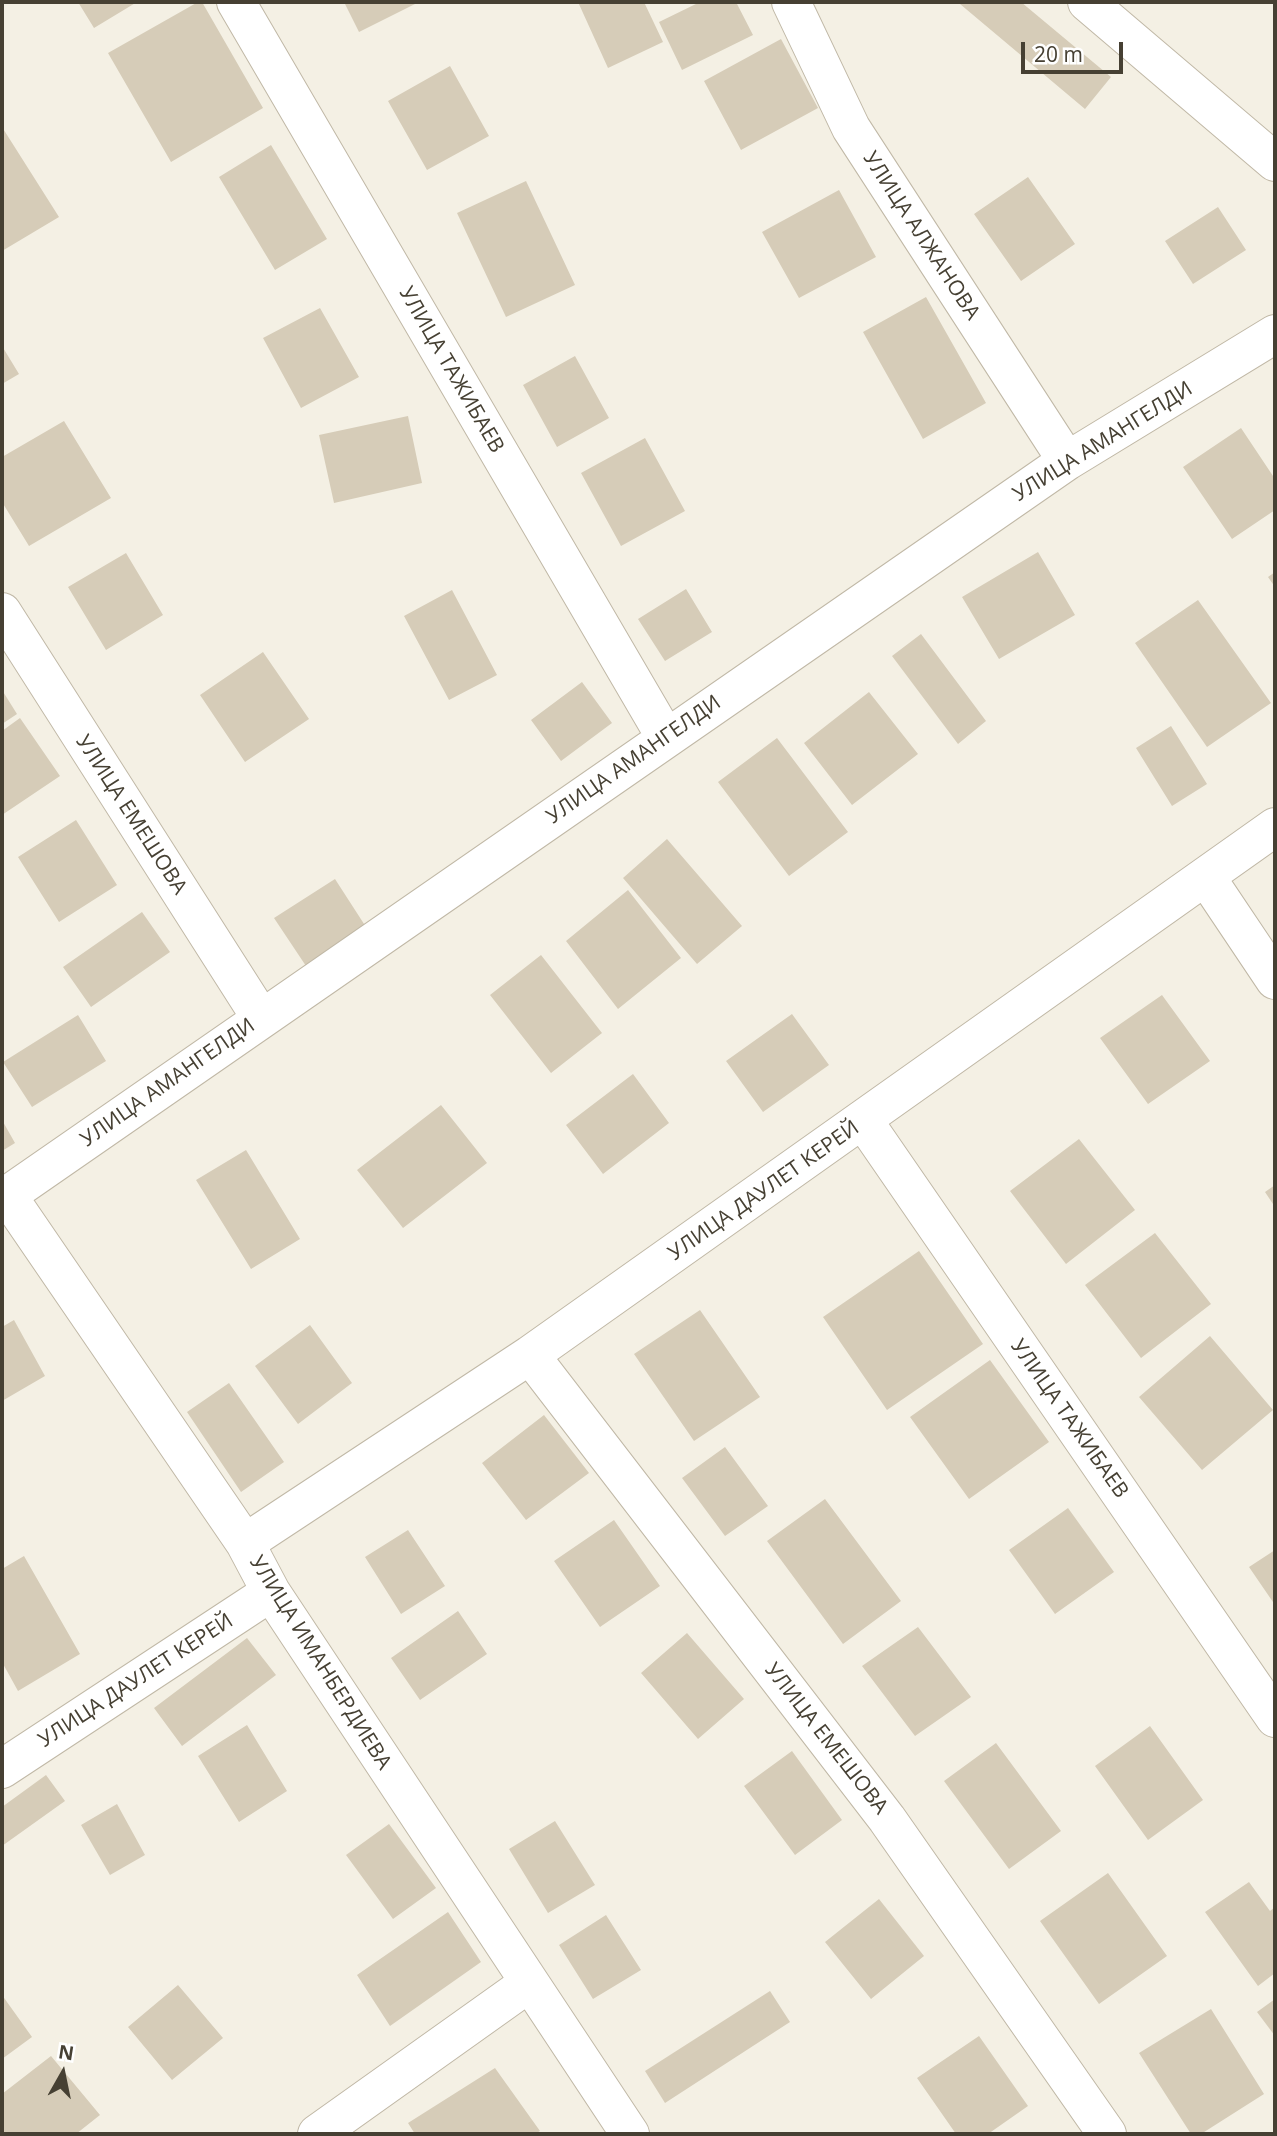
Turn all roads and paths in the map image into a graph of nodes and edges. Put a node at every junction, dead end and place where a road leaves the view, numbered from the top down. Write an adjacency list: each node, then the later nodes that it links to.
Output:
1 (236, 2): 8 (street, УЛИЦА ТАЖИБАЕВ)
2 (791, 2): 6 (street, УЛИЦА АЛЖАНОВА)
3 (1087, 2): 4 (street)
4 (1275, 162)
5 (1275, 334): 6 (street, УЛИЦА АМАНГЕЛДИ)
6 (1067, 461): 8 (street, УЛИЦА АМАНГЕЛДИ)
7 (2, 612): 12 (street, УЛИЦА ЕМЕШОВА)
8 (666, 738): 12 (street, УЛИЦА АМАНГЕЛДИ)
9 (1275, 827): 10 (street, УЛИЦА ДАУЛЕТ КЕРЕЙ)
10 (1206, 877): 11 (street); 13 (street, УЛИЦА ДАУЛЕТ КЕРЕЙ)
11 (1275, 980)
12 (261, 1018): 14 (street, УЛИЦА АМАНГЕЛДИ)
13 (863, 1120): 15 (street, УЛИЦА ДАУЛЕТ КЕРЕЙ); 18 (street, УЛИЦА ТАЖИБАЕВ)
14 (4, 1197): 16 (street, УЛИЦА ИМАНБЕРДИЕВА)
15 (530, 1355): 16 (street, УЛИЦА ДАУЛЕТ КЕРЕЙ); 23 (street, УЛИЦА ЕМЕШОВА)
16 (244, 1543): 17 (street, УЛИЦА ИМАНБЕРДИЕВА)
17 (271, 1592): 19 (street, УЛИЦА ДАУЛЕТ КЕРЕЙ); 20 (street, УЛИЦА ИМАНБЕРДИЕВА)
18 (1275, 1718)
19 (2, 1769)
20 (529, 1983): 21 (street); 22 (street, УЛИЦА ИМАНБЕРДИЕВА)
21 (317, 2134)
22 (630, 2134)
23 (1107, 2134)

